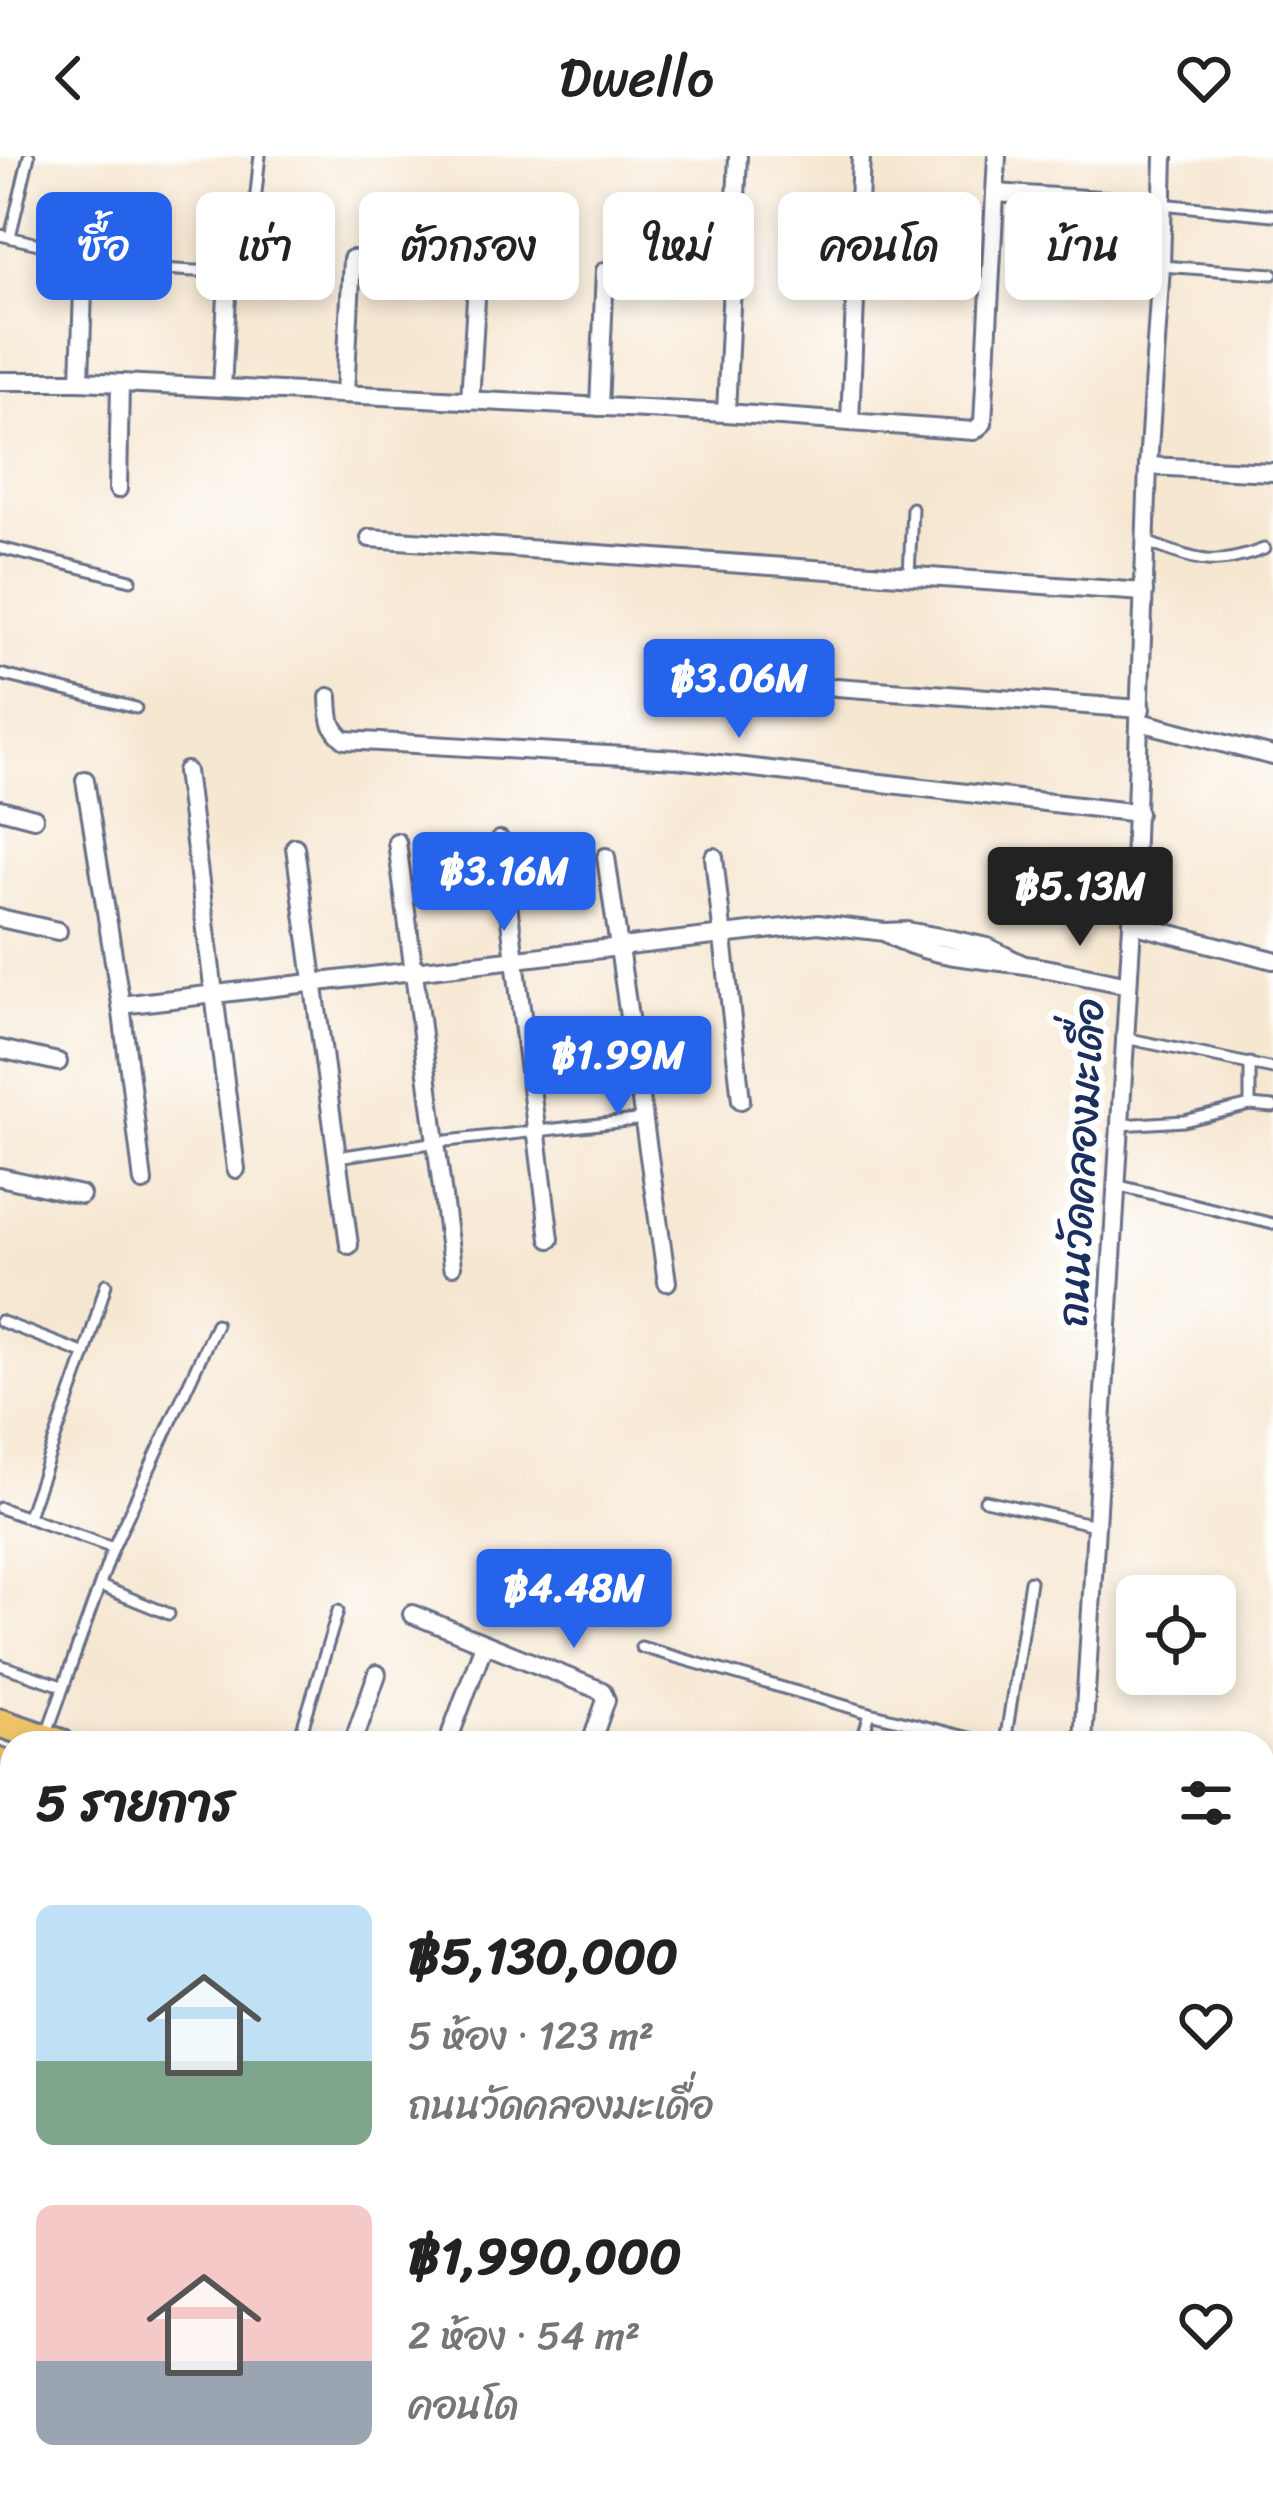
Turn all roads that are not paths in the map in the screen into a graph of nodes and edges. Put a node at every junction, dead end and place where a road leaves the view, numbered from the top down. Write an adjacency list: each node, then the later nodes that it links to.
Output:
1 (29, 156): 12 (lane)
2 (260, 156): 12 (lane)
3 (738, 156): 28 (street)
4 (861, 156): 29 (street)
5 (997, 156): 8 (street)
6 (1164, 156): 7 (street, ถนนวัดคลองมะเดื่อ)
7 (1162, 192)
8 (995, 193): 9 (street); 29 (street)
9 (1005, 194)
10 (1162, 205): 11 (lane)
11 (1273, 214)
12 (5, 237)
13 (352, 260): 25 (street)
14 (1162, 266): 15 (lane)
15 (1273, 274)
16 (83, 300): 22 (street)
17 (227, 300): 24 (street)
18 (476, 300): 26 (street)
19 (604, 300): 27 (street)
20 (1159, 300): 30 (street, ถนนวัดคลองมะเดื่อ)
21 (0, 380): 22 (street)
22 (80, 381): 23 (street)
23 (121, 384): 24 (street); 32 (street)
24 (222, 388): 25 (street)
25 (345, 394): 26 (street)
26 (470, 400): 27 (street)
27 (599, 407): 28 (street)
28 (726, 413): 29 (street)
29 (850, 422)
30 (1148, 466): 31 (street); 35 (street, ถนนวัดคลองมะเดื่อ)
31 (1273, 472)
32 (118, 489)
33 (912, 508): 38 (lane)
34 (370, 538): 38 (street)
35 (1146, 542): 37 (lane); 40 (street, ถนนวัดคลองมะเดื่อ)
36 (0, 548): 39 (lane)
37 (1264, 549)
38 (909, 576): 40 (street)
39 (131, 580)
40 (1144, 592): 45 (street, ถนนวัดคลองมะเดื่อ)
41 (0, 674): 44 (lane)
42 (836, 687): 45 (street)
43 (329, 697): 50 (street)
44 (136, 708)
45 (1140, 715): 46 (street); 50 (street, ถนนวัดคลองมะเดื่อ)
46 (1273, 756)
47 (186, 771): 67 (street)
48 (85, 780): 68 (street)
49 (0, 809): 51 (street)
50 (1138, 813): 58 (street, ถนนวัดคลองมะเดื่อ)
51 (34, 818)
52 (500, 840): 62 (street)
53 (397, 842): 64 (street)
54 (295, 847): 65 (street)
55 (713, 856): 60 (street)
56 (606, 857): 61 (street)
57 (0, 918): 59 (street)
58 (1132, 924): 63 (street); 66 (street, ถนนวัดคลองมะเดื่อ)
59 (58, 931)
60 (722, 936): 61 (street); 66 (street); 74 (street)
61 (620, 947): 62 (street); 77 (street)
62 (514, 959): 64 (street); 79 (street)
63 (1273, 959)
64 (415, 970): 65 (street); 80 (street)
65 (313, 983): 67 (street); 81 (street)
66 (1128, 985): 69 (street, ถนนวัดคลองมะเดื่อ)
67 (214, 995): 68 (street); 82 (street)
68 (121, 1005): 84 (street)
69 (1125, 1038): 72 (lane); 78 (street, ถนนวัดคลองมะเดื่อ)
70 (0, 1048): 71 (street)
71 (58, 1062)
72 (1250, 1063): 73 (lane); 75 (lane)
73 (1273, 1070)
74 (741, 1100)
75 (1250, 1105): 76 (lane); 78 (lane)
76 (1273, 1107)
77 (645, 1119): 79 (lane); 91 (street)
78 (1120, 1125): 85 (street, ถนนวัดคลองมะเดื่อ)
79 (537, 1130): 80 (lane); 88 (street)
80 (438, 1142): 81 (lane); 90 (street)
81 (338, 1157): 89 (street)
82 (236, 1169)
83 (0, 1177): 86 (street)
84 (143, 1183)
85 (1116, 1185): 87 (lane); 99 (street, ถนนวัดคลองมะเดื่อ)
86 (81, 1195)
87 (1273, 1224)
88 (550, 1239)
89 (349, 1245)
90 (452, 1266)
91 (667, 1282)
92 (106, 1284): 95 (lane)
93 (0, 1321): 95 (lane)
94 (216, 1324): 100 (lane)
95 (85, 1354): 98 (lane)
96 (985, 1500): 99 (lane)
97 (0, 1508): 98 (lane)
98 (28, 1516): 100 (lane)
99 (1095, 1525): 120 (street, ถนนวัดคลองมะเดื่อ)
100 (113, 1548): 102 (lane)
101 (1030, 1581): 119 (lane)
102 (100, 1586): 105 (lane); 110 (lane)
103 (338, 1611): 113 (lane)
104 (412, 1613): 106 (street)
105 (170, 1614)
106 (484, 1643): 115 (street); 116 (street)
107 (641, 1647): 111 (lane)
108 (0, 1665): 110 (lane)
109 (377, 1674): 114 (street)
110 (62, 1686): 112 (lane)
111 (870, 1713): 117 (lane); 118 (lane)
112 (55, 1731)
113 (302, 1731)
114 (357, 1731)
115 (452, 1731)
116 (595, 1731)
117 (867, 1731)
118 (930, 1731)
119 (1007, 1731)
120 (1084, 1731)

